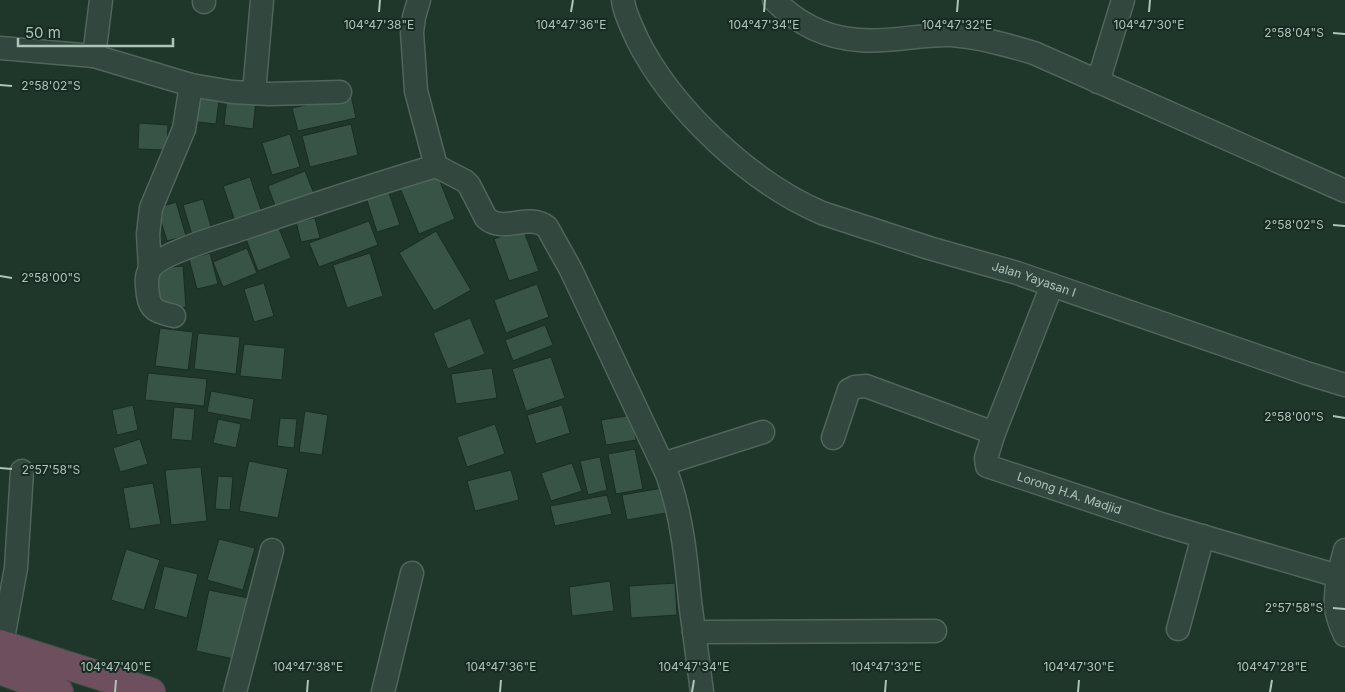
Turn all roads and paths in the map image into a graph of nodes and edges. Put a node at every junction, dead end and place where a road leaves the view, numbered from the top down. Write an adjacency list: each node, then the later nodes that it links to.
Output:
1 (101, 0): 8 (street)
2 (262, 0): 12 (street)
3 (419, 0): 13 (street)
4 (623, 0): 16 (street, Jalan Yayasan I)
5 (774, 0): 9 (street)
6 (1123, 0): 9 (street)
7 (0, 48): 8 (street)
8 (94, 56): 10 (street)
9 (1098, 82): 14 (street)
10 (191, 85): 12 (street); 15 (street)
11 (340, 92): 12 (street)
12 (254, 93)
13 (436, 166): 15 (street); 22 (street)
14 (1345, 191)
15 (150, 268): 17 (street)
16 (1052, 285): 18 (street, Jalan Yayasan I); 20 (street, Lorong H.A. Madjid)
17 (174, 316)
18 (1345, 385)
19 (763, 432): 22 (street)
20 (994, 433): 21 (street); 24 (street, Lorong H.A. Madjid)
21 (833, 438)
22 (663, 464): 31 (street)
23 (22, 471): 33 (street)
24 (1202, 536): 28 (street, Lorong H.A. Madjid); 29 (street)
25 (272, 550): 36 (street)
26 (1345, 550): 28 (street)
27 (412, 573): 37 (street)
28 (1338, 576): 32 (street)
29 (1178, 629)
30 (935, 631): 31 (street)
31 (694, 632): 38 (street)
32 (1345, 635)
33 (1, 653): 34 (highway); 35 (highway)
34 (55, 691)
35 (151, 692)
36 (235, 692)
37 (383, 692)
38 (702, 692)

